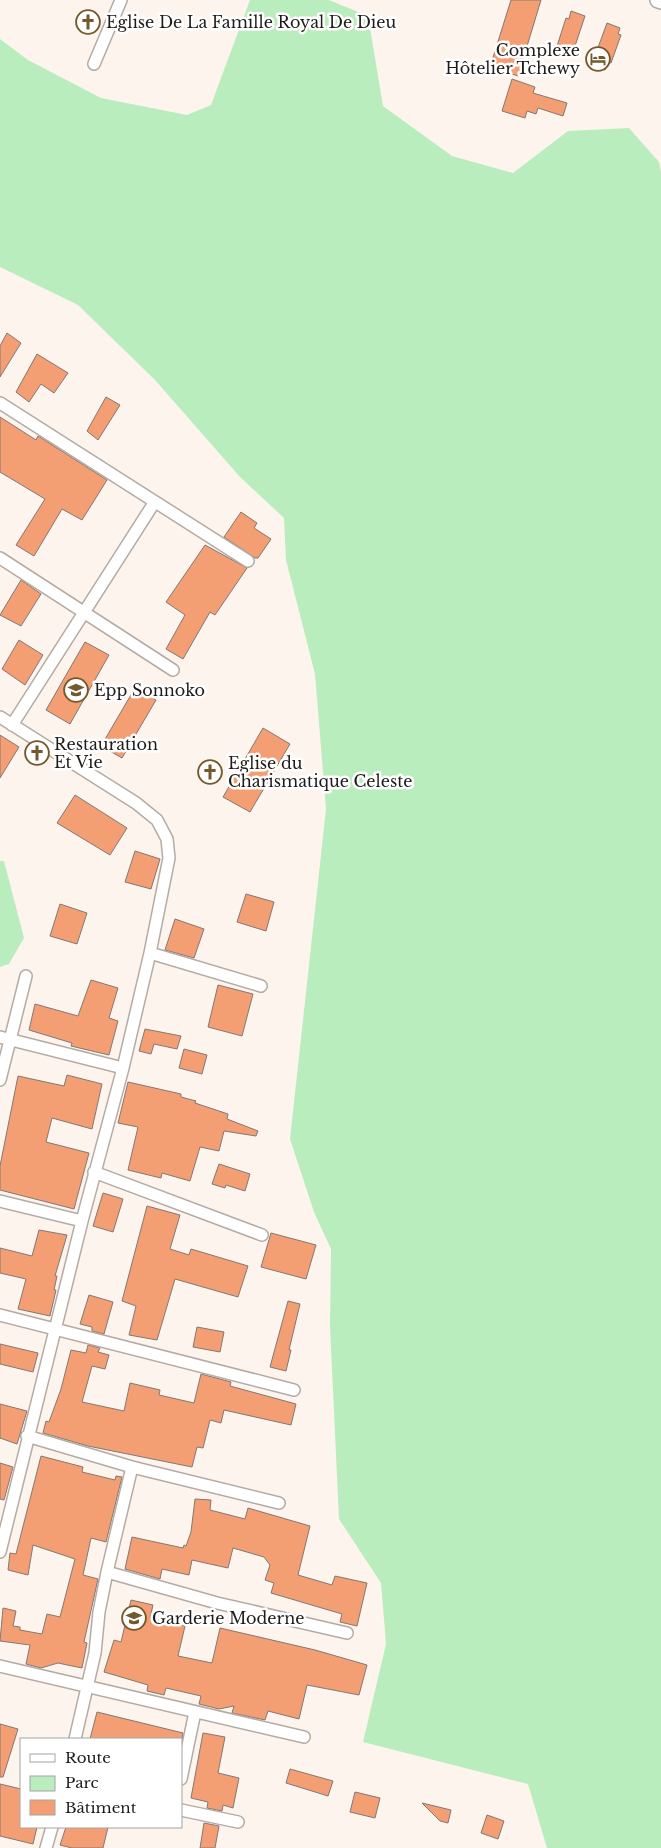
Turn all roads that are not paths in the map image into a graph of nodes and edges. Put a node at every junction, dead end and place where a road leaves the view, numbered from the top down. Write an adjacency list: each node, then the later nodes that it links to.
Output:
1 (121, 0): 2 (street)
2 (94, 64)
3 (0, 403): 4 (street)
4 (154, 503): 6 (street); 7 (street)
5 (0, 558): 7 (street)
6 (248, 561)
7 (84, 612): 8 (street); 10 (street)
8 (172, 670)
9 (0, 717): 10 (street)
10 (12, 725): 11 (street)
11 (150, 953): 13 (street); 15 (street)
12 (26, 976): 14 (street)
13 (261, 986)
14 (5, 1038): 15 (street); 16 (street)
15 (123, 1068): 17 (street)
16 (0, 1080)
17 (94, 1172): 19 (street); 20 (street)
18 (0, 1202): 19 (street)
19 (82, 1221): 22 (street)
20 (262, 1235)
21 (0, 1315): 22 (street)
22 (56, 1330): 23 (street); 24 (street)
23 (294, 1390)
24 (27, 1436): 25 (street); 27 (street)
25 (132, 1467): 26 (street); 29 (street)
26 (279, 1503)
27 (5, 1511): 28 (street)
28 (0, 1552)
29 (107, 1572): 30 (street); 32 (street)
30 (347, 1633)
31 (0, 1666): 32 (street)
32 (88, 1687): 33 (street); 35 (street)
33 (195, 1712): 34 (street); 36 (street)
34 (304, 1737)
35 (75, 1738)
36 (182, 1774)
37 (182, 1810): 38 (street)
38 (238, 1822)
39 (52, 1828): 40 (street)
40 (46, 1848)

